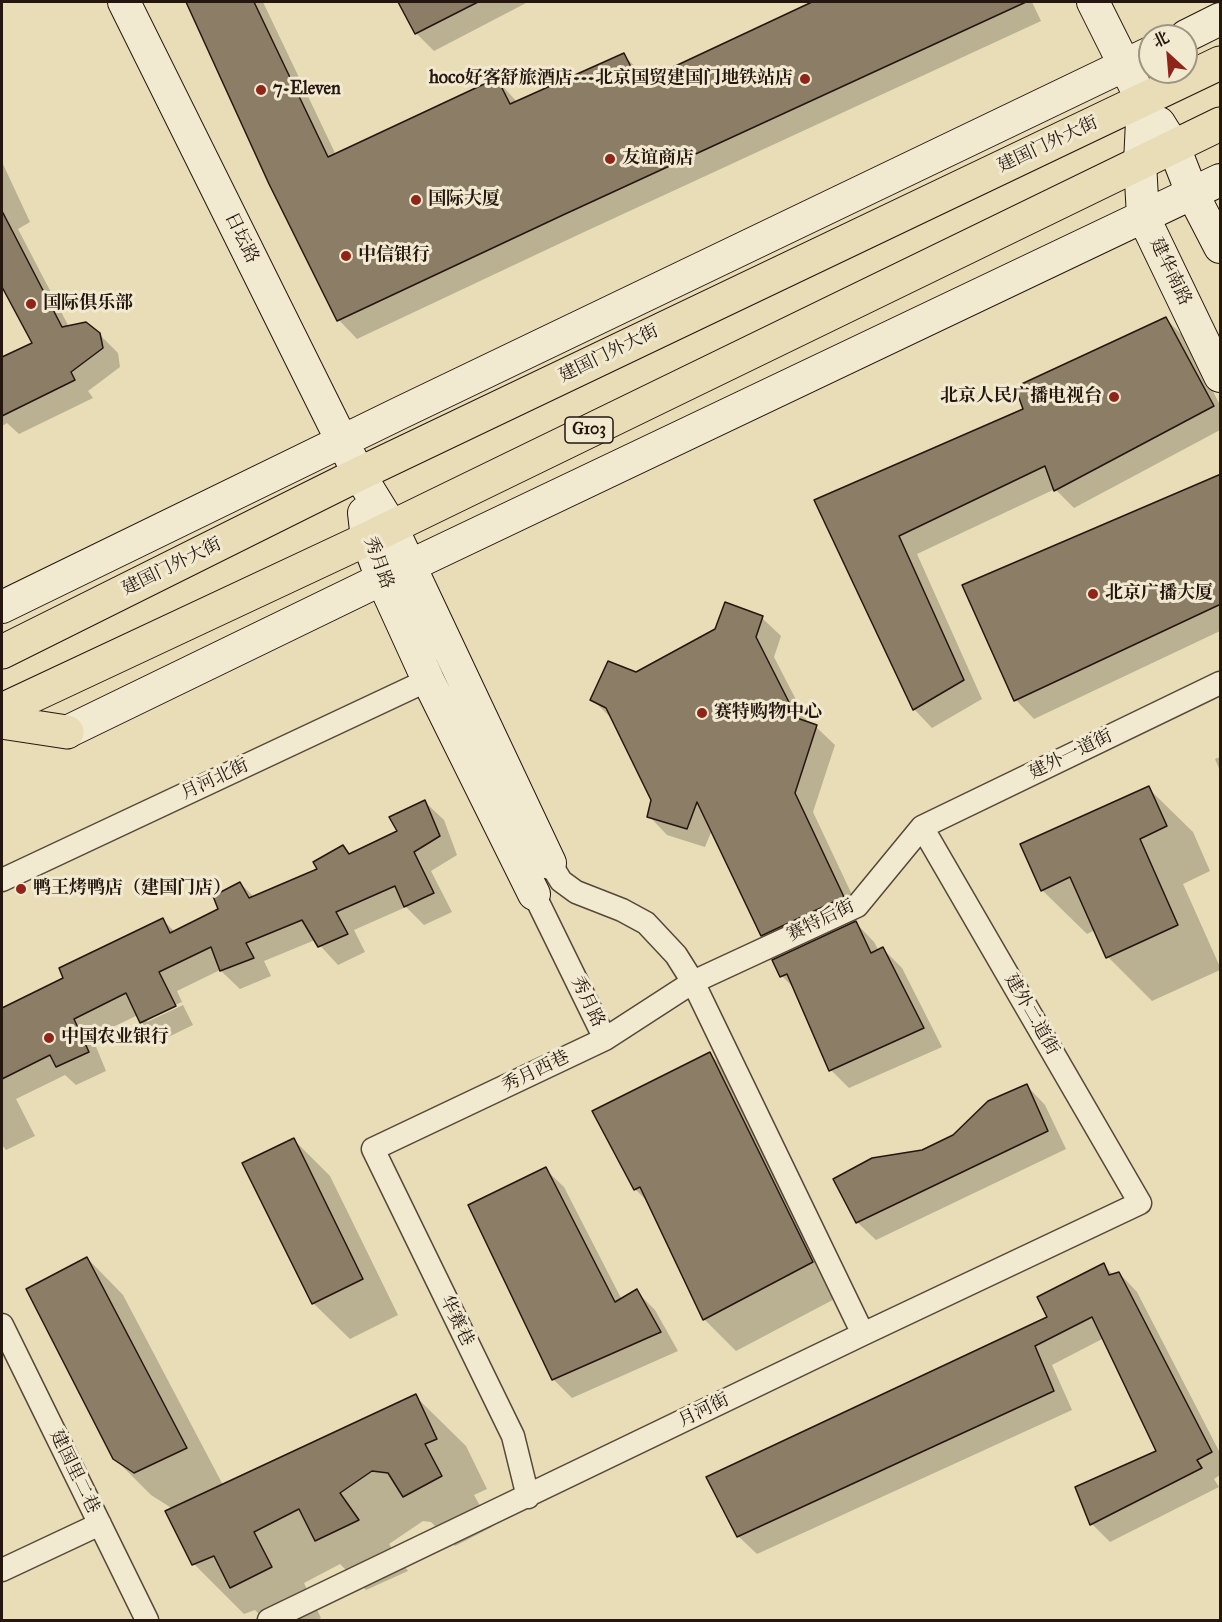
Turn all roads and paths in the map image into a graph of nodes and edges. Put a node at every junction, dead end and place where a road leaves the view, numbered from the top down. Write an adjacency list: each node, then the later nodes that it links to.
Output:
1 (124, 2): 16 (street, 日坛路)
2 (1093, 2): 5 (street)
3 (1221, 20): 4 (street)
4 (1198, 31)
5 (1137, 60): 7 (street); 16 (street, 建国门外大街)
6 (1221, 63): 7 (highway, 建国门外大街)
7 (1143, 100): 9 (street); 10 (street, 建华南路); 17 (highway, 建国门外大街)
8 (1221, 124): 9 (highway, G103)
9 (1174, 147): 10 (highway, G103); 12 (street)
10 (1140, 163): 13 (street, 建华南路); 18 (highway, G103)
11 (1221, 180): 12 (street)
12 (1192, 193): 13 (street); 14 (street)
13 (1143, 216): 15 (street, 建华南路); 19 (street)
14 (1221, 248)
15 (1221, 376)
16 (342, 441): 17 (street, 日坛路); 20 (street, 建国门外大街)
17 (359, 474): 18 (street, 秀月路); 21 (highway, 建国门外大街)
18 (379, 533): 19 (street, 秀月路); 24 (highway, G103)
19 (396, 573): 22 (street, 秀月路); 26 (street); 28 (street, 秀月路)
20 (2, 607)
21 (2, 652)
22 (428, 680): 29 (street, 月河北街); 30 (street, 秀月路)
23 (1221, 682): 27 (street, 建外一道街)
24 (2, 710)
25 (2, 722): 26 (highway)
26 (67, 732)
27 (922, 827): 31 (street, 赛特后街); 34 (street, 建外二道街)
28 (550, 864): 31 (street)
29 (2, 879)
30 (534, 894): 32 (street, 秀月路)
31 (693, 982): 32 (street, 秀月西巷); 36 (street)
32 (605, 1039): 33 (street, 秀月西巷)
33 (373, 1149): 37 (street, 华赛巷)
34 (1140, 1203): 36 (street, 月河街)
35 (2, 1325): 38 (street, 建国里二巷)
36 (863, 1334): 37 (street, 月河街)
37 (528, 1497): 41 (street, 月河街)
38 (100, 1524): 39 (street); 40 (street, 建国里二巷)
39 (2, 1570)
40 (147, 1620)
41 (269, 1620)

